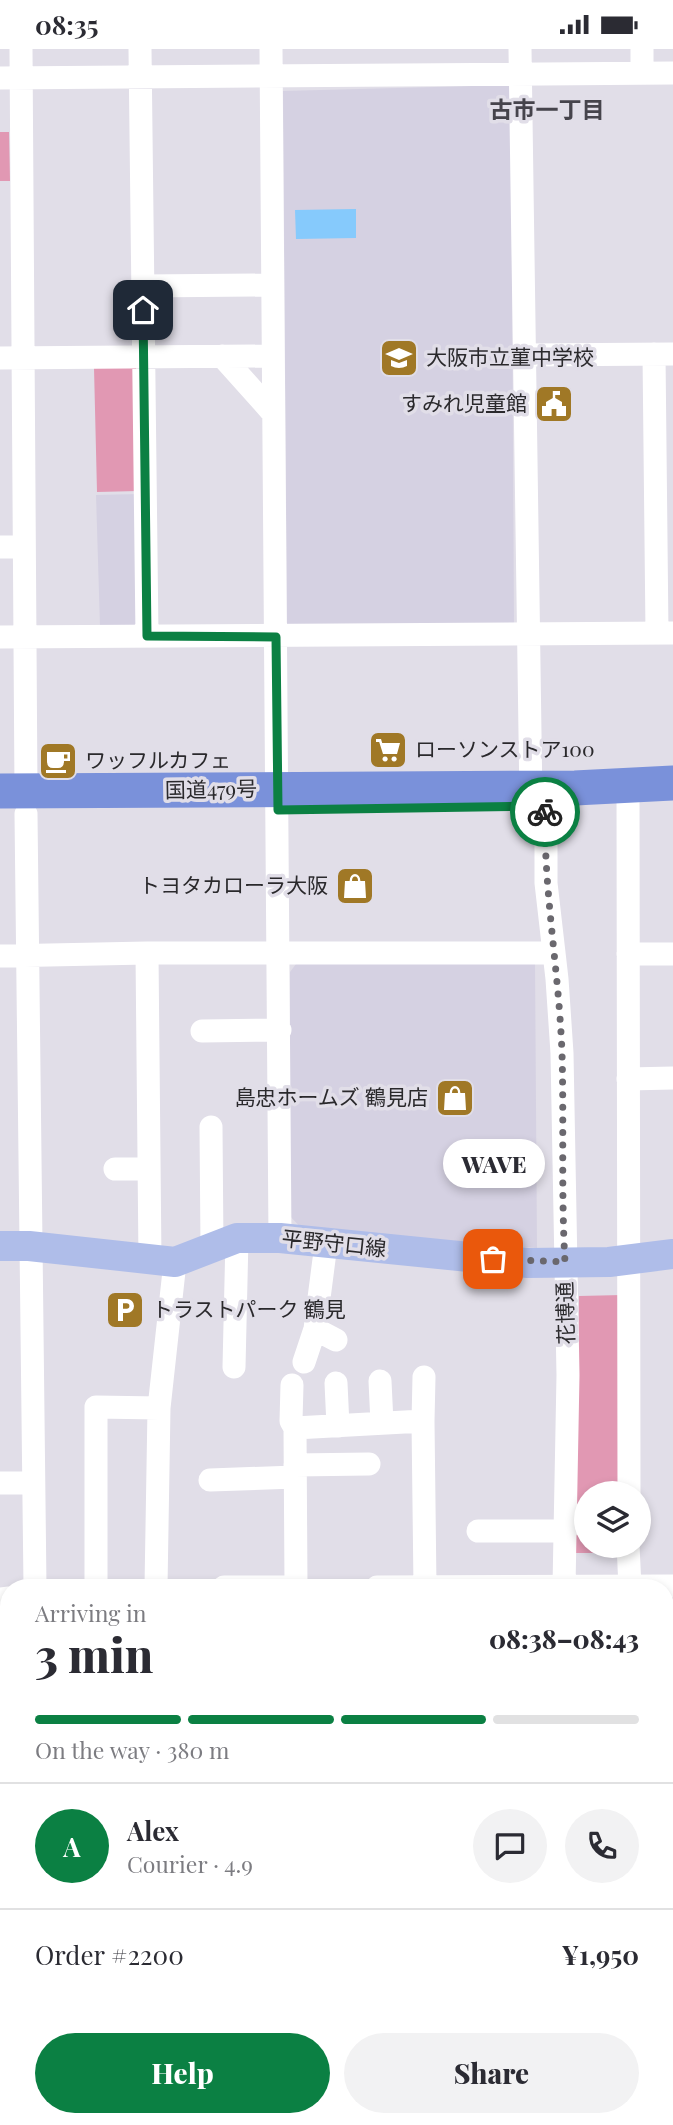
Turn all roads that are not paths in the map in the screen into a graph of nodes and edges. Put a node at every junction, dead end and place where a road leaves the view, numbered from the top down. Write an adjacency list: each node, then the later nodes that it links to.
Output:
1 (21, 49): 11 (street)
2 (140, 49): 10 (street)
3 (271, 49): 9 (street)
4 (520, 49): 8 (street, 花博通)
5 (642, 49): 6 (street)
6 (642, 72): 7 (street); 8 (street)
7 (673, 73)
8 (520, 74): 9 (street); 15 (street, 花博通)
9 (271, 75): 10 (street); 12 (street)
10 (140, 76): 11 (street); 13 (street)
11 (10, 78): 19 (street)
12 (271, 285): 13 (street); 18 (street)
13 (143, 286): 16 (street)
14 (664, 354): 15 (street); 23 (street)
15 (525, 355): 24 (street, 花博通)
16 (144, 356): 17 (street); 19 (street); 25 (street)
17 (222, 356): 18 (street); 20 (street)
18 (271, 356): 20 (street)
19 (11, 358): 22 (street)
20 (272, 412): 28 (street)
21 (0, 547): 22 (street)
22 (24, 547): 27 (street)
23 (665, 633): 24 (street)
24 (528, 634): 28 (street); 31 (street, 花博通)
25 (147, 636): 27 (street); 28 (street)
26 (0, 637): 27 (street)
27 (26, 637): 33 (street)
28 (276, 637): 32 (street)
29 (673, 783): 30 (highway, 国道479号)
30 (628, 795): 31 (highway, 国道479号); 34 (highway, 国道479号); 38 (street)
31 (538, 797): 32 (highway, 国道479号); 36 (street, 花博通)
32 (278, 800): 33 (highway, 国道479号); 37 (street)
33 (13, 803): 41 (street)
34 (673, 806)
35 (147, 953): 37 (street); 41 (street); 47 (street)
36 (554, 953): 37 (street); 56 (street, 花博通)
37 (280, 954): 42 (street)
38 (628, 954): 39 (street); 45 (street)
39 (673, 954)
40 (0, 956): 41 (street)
41 (29, 956): 52 (street)
42 (280, 1030): 43 (street); 49 (street)
43 (202, 1031)
44 (673, 1078): 45 (street)
45 (628, 1079): 55 (street)
46 (211, 1127): 50 (street)
47 (149, 1168): 48 (street); 54 (street)
48 (115, 1169)
49 (280, 1238): 50 (main road, 平野守口線); 51 (main road, 平野守口線)
50 (225, 1243): 54 (main road, 平野守口線); 60 (street)
51 (326, 1244): 56 (main road, 平野守口線); 57 (street)
52 (15, 1245): 54 (main road, 平野守口線); 75 (street)
53 (673, 1254): 55 (main road, 平野守口線)
54 (162, 1261): 65 (street)
55 (630, 1261): 56 (main road, 平野守口線); 73 (street)
56 (565, 1262): 77 (street, 花博通)
57 (315, 1329): 58 (street); 59 (street)
58 (336, 1340)
59 (304, 1362)
60 (234, 1367)
61 (424, 1377): 66 (street)
62 (380, 1381): 67 (street)
63 (336, 1383): 68 (street)
64 (292, 1385): 69 (street)
65 (159, 1408): 80 (street); 81 (street)
66 (423, 1421): 67 (street); 83 (street)
67 (382, 1423): 68 (street)
68 (338, 1426): 69 (street)
69 (295, 1428): 71 (street)
70 (369, 1465): 71 (street)
71 (295, 1471): 72 (street); 82 (street)
72 (210, 1480)
73 (629, 1481)
74 (0, 1483): 75 (street)
75 (33, 1483): 79 (street)
76 (478, 1531): 77 (street)
77 (566, 1531): 84 (street, 花博通)
78 (629, 1558): 85 (street)
79 (35, 1579)
80 (96, 1579)
81 (156, 1579)
82 (297, 1579)
83 (425, 1579)
84 (564, 1579)
85 (630, 1579)

